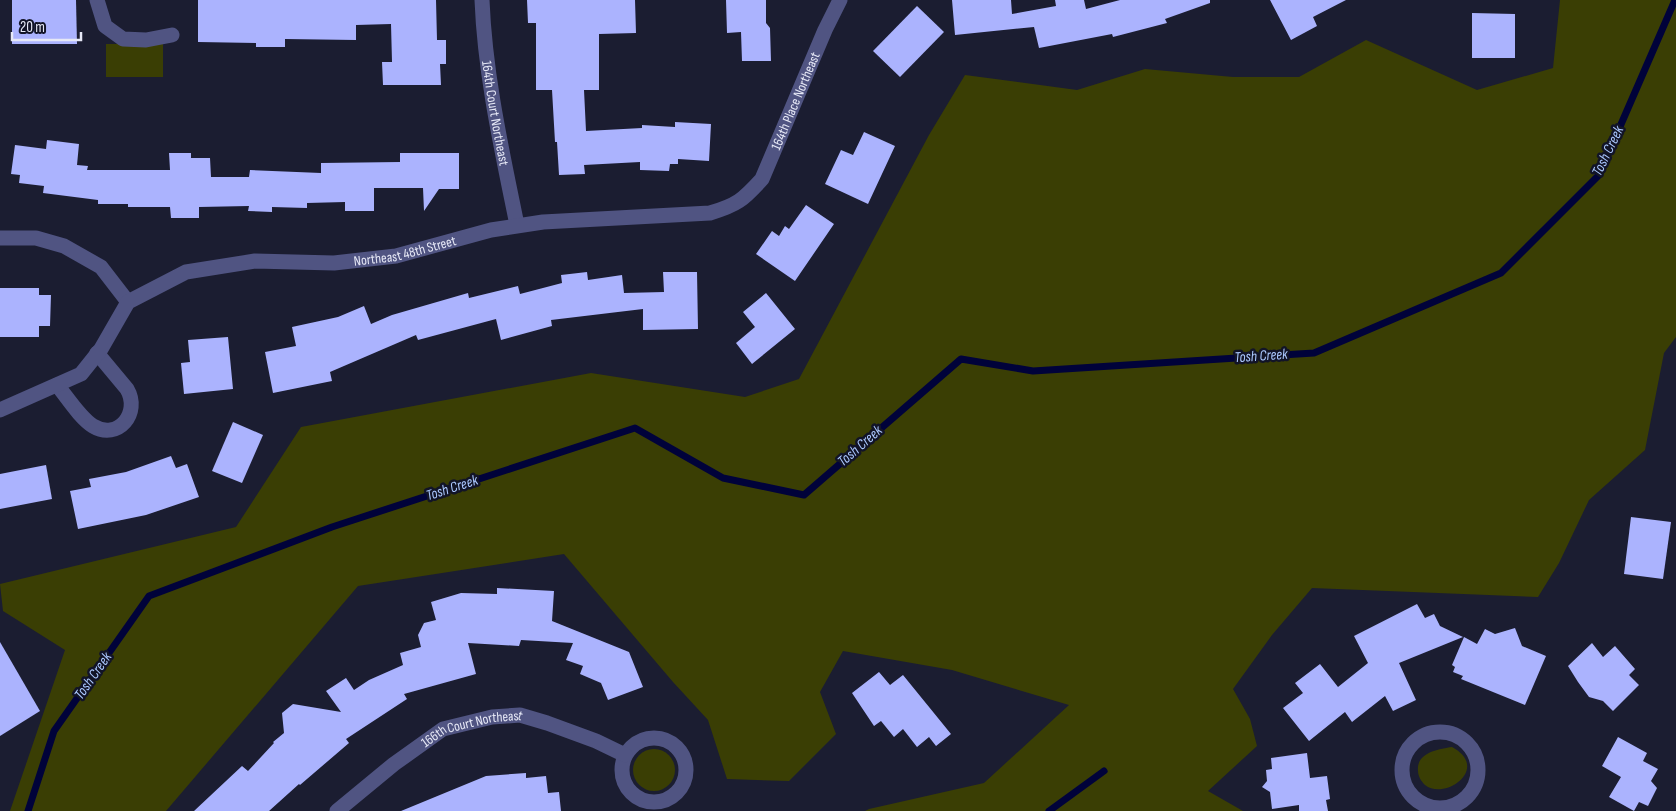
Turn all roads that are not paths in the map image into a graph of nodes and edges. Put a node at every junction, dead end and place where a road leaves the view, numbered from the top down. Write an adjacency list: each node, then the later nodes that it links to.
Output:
1 (97, 0): 4 (street)
2 (482, 0): 6 (street, 164th Court Northeast)
3 (840, 0): 5 (street, 164th Place Northeast)
4 (172, 35)
5 (744, 199): 6 (street, Northeast 48th Street)
6 (517, 225): 8 (street, Northeast 48th Street)
7 (0, 238): 8 (street)
8 (128, 302): 9 (street)
9 (98, 354): 10 (street); 10 (street)
10 (58, 385): 11 (street)
11 (0, 410)
12 (625, 754): 12 (street); 14 (street, 166th Court Northeast)
13 (1440, 809): 13 (street)
14 (337, 811)

